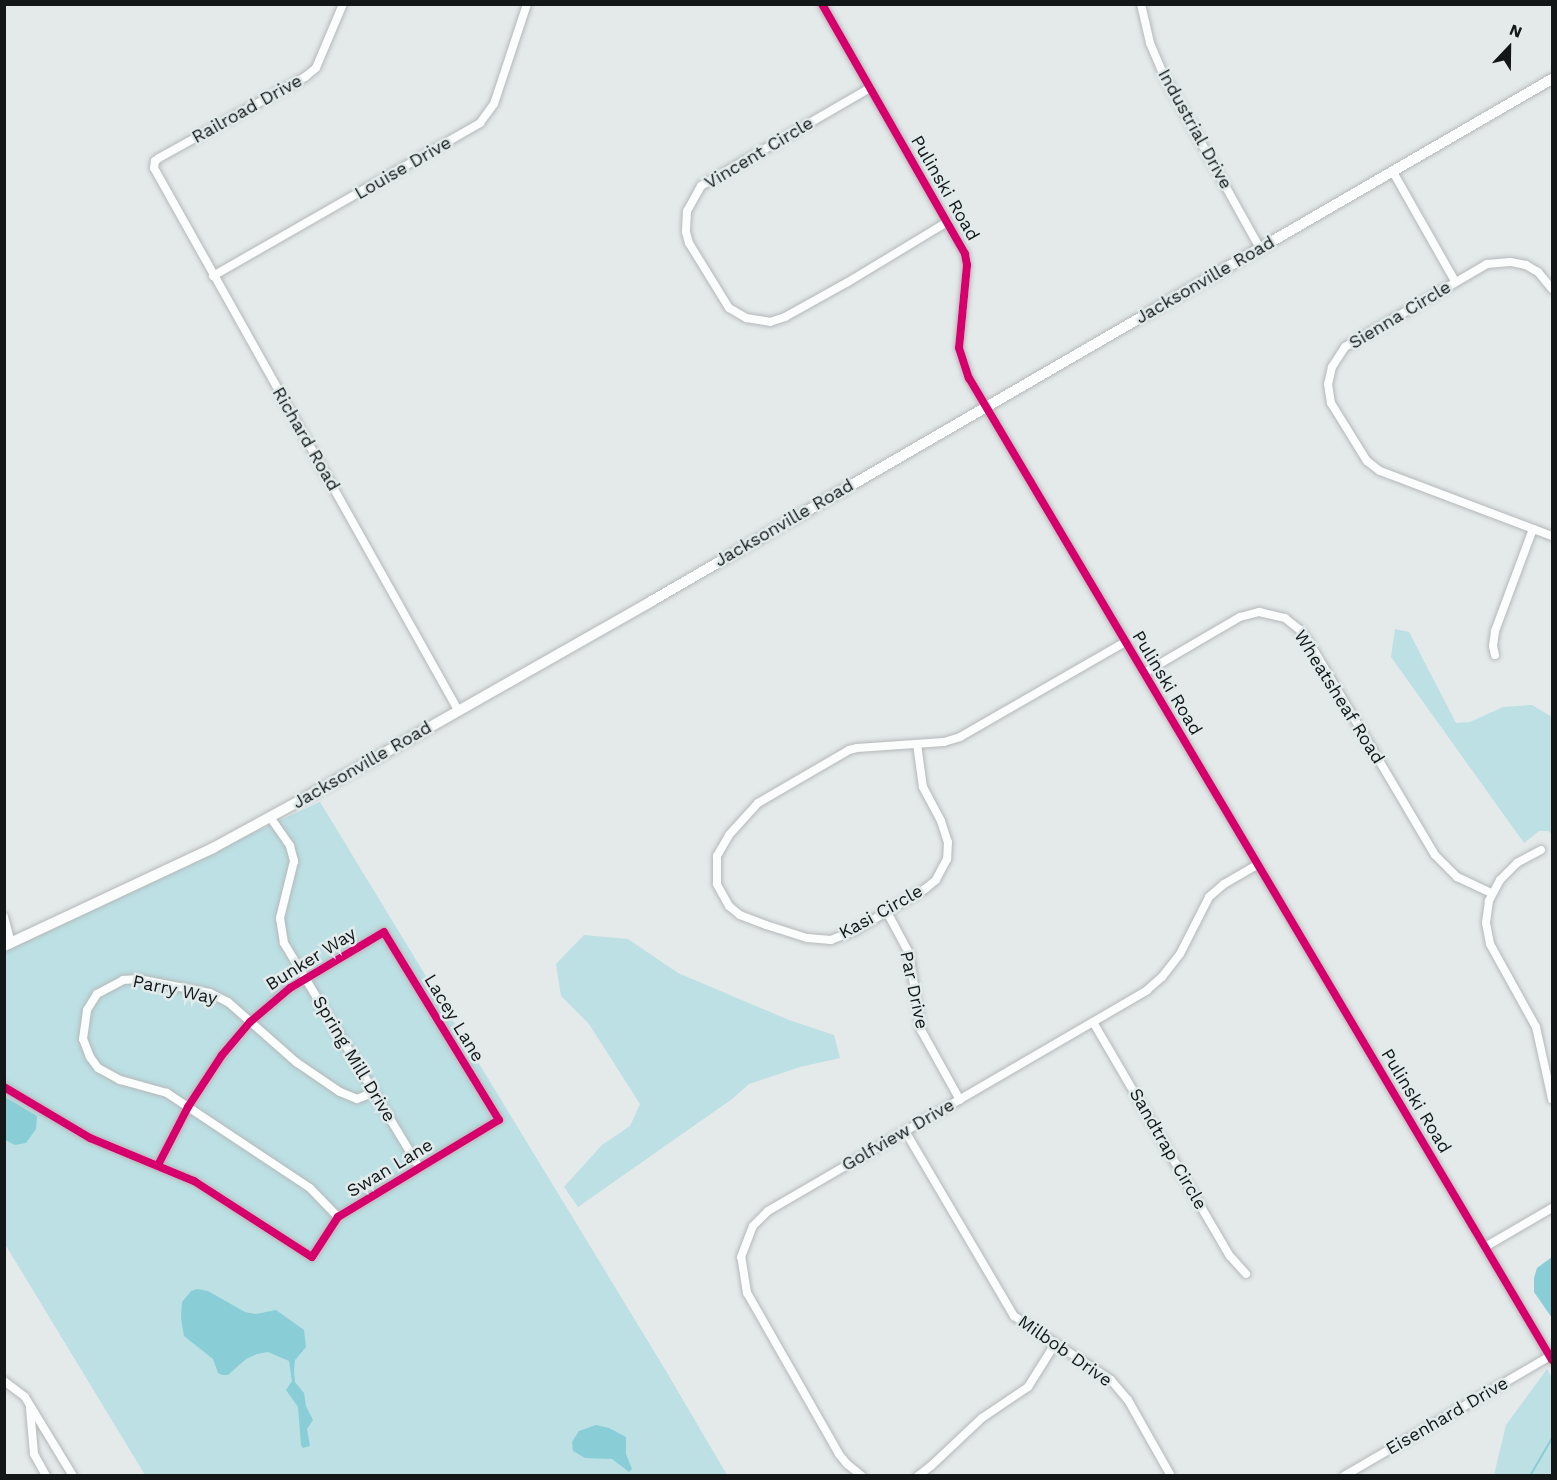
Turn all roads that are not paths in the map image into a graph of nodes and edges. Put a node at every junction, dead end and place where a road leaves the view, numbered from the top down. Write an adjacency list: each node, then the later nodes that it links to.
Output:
1 (343, 4): 7 (street, Railroad Drive)
2 (527, 4): 11 (street, Louise Drive)
3 (822, 4): 6 (street, Pulinski Road)
4 (1141, 4): 10 (street, Industrial Drive)
5 (1552, 80): 8 (main road, Jacksonville Road)
6 (870, 88): 9 (street, Pulinski Road); 9 (street, Vincent Circle)
7 (154, 168): 11 (street, Richard Road)
8 (1393, 171): 10 (main road, Jacksonville Road); 12 (street)
9 (947, 222): 14 (street, Pulinski Road)
10 (1260, 248): 14 (main road, Jacksonville Road)
11 (213, 276): 20 (street, Richard Road)
12 (1455, 281): 13 (street, Sienna Circle); 15 (street, Sienna Circle)
13 (1552, 289)
14 (986, 406): 17 (street, Pulinski Road); 20 (main road, Jacksonville Road)
15 (1533, 529): 16 (street, Sienna Circle); 18 (street)
16 (1552, 536)
17 (1125, 642): 19 (street, Pulinski Road); 21 (street, Kasi Circle)
18 (1495, 655)
19 (1144, 673): 24 (street, Pulinski Road); 25 (street, Wheatsheaf Road)
20 (458, 710): 22 (main road, Jacksonville Road)
21 (917, 744): 26 (street, Kasi Circle); 26 (street, Kasi Circle)
22 (270, 817): 29 (main road, Jacksonville Road); 30 (street, Spring Mill Drive)
23 (1540, 850): 25 (street)
24 (1258, 864): 32 (street, Golfview Drive); 44 (street, Pulinski Road)
25 (1492, 893): 35 (street)
26 (887, 912): 36 (street, Par Drive)
27 (4, 916): 29 (street)
28 (384, 932): 30 (street, Bunker Way); 38 (street, Lacey Lane)
29 (8, 945)
30 (305, 979): 31 (street, Bunker Way); 34 (street, Spring Mill Drive)
31 (250, 1022): 34 (street, Parry Way); 37 (street, Bunker Way); 37 (street, Parry Way)
32 (1093, 1022): 36 (street, Golfview Drive); 45 (street, Sandtrap Circle)
33 (4, 1087): 40 (street)
34 (374, 1092): 41 (street, Spring Mill Drive)
35 (1552, 1099)
36 (960, 1100): 39 (street, Golfview Drive)
37 (188, 1107): 40 (street, Bunker Way); 43 (street, Parry Way)
38 (499, 1120): 41 (street, Swan Lane)
39 (905, 1131): 46 (street, Milbob Drive); 52 (street, Golfview Drive)
40 (158, 1165): 43 (street, Swan Lane)
41 (419, 1167): 43 (street, Swan Lane)
42 (1552, 1208): 44 (street)
43 (338, 1217)
44 (1485, 1247): 47 (street, Pulinski Road)
45 (1246, 1274)
46 (1055, 1344): 53 (street); 54 (street, Milbob Drive)
47 (1551, 1358): 55 (street, Eisenhard Drive)
48 (4, 1381): 49 (street)
49 (30, 1405): 50 (street); 51 (street)
50 (46, 1476)
51 (73, 1476)
52 (862, 1476)
53 (918, 1476)
54 (1171, 1476)
55 (1344, 1476)

